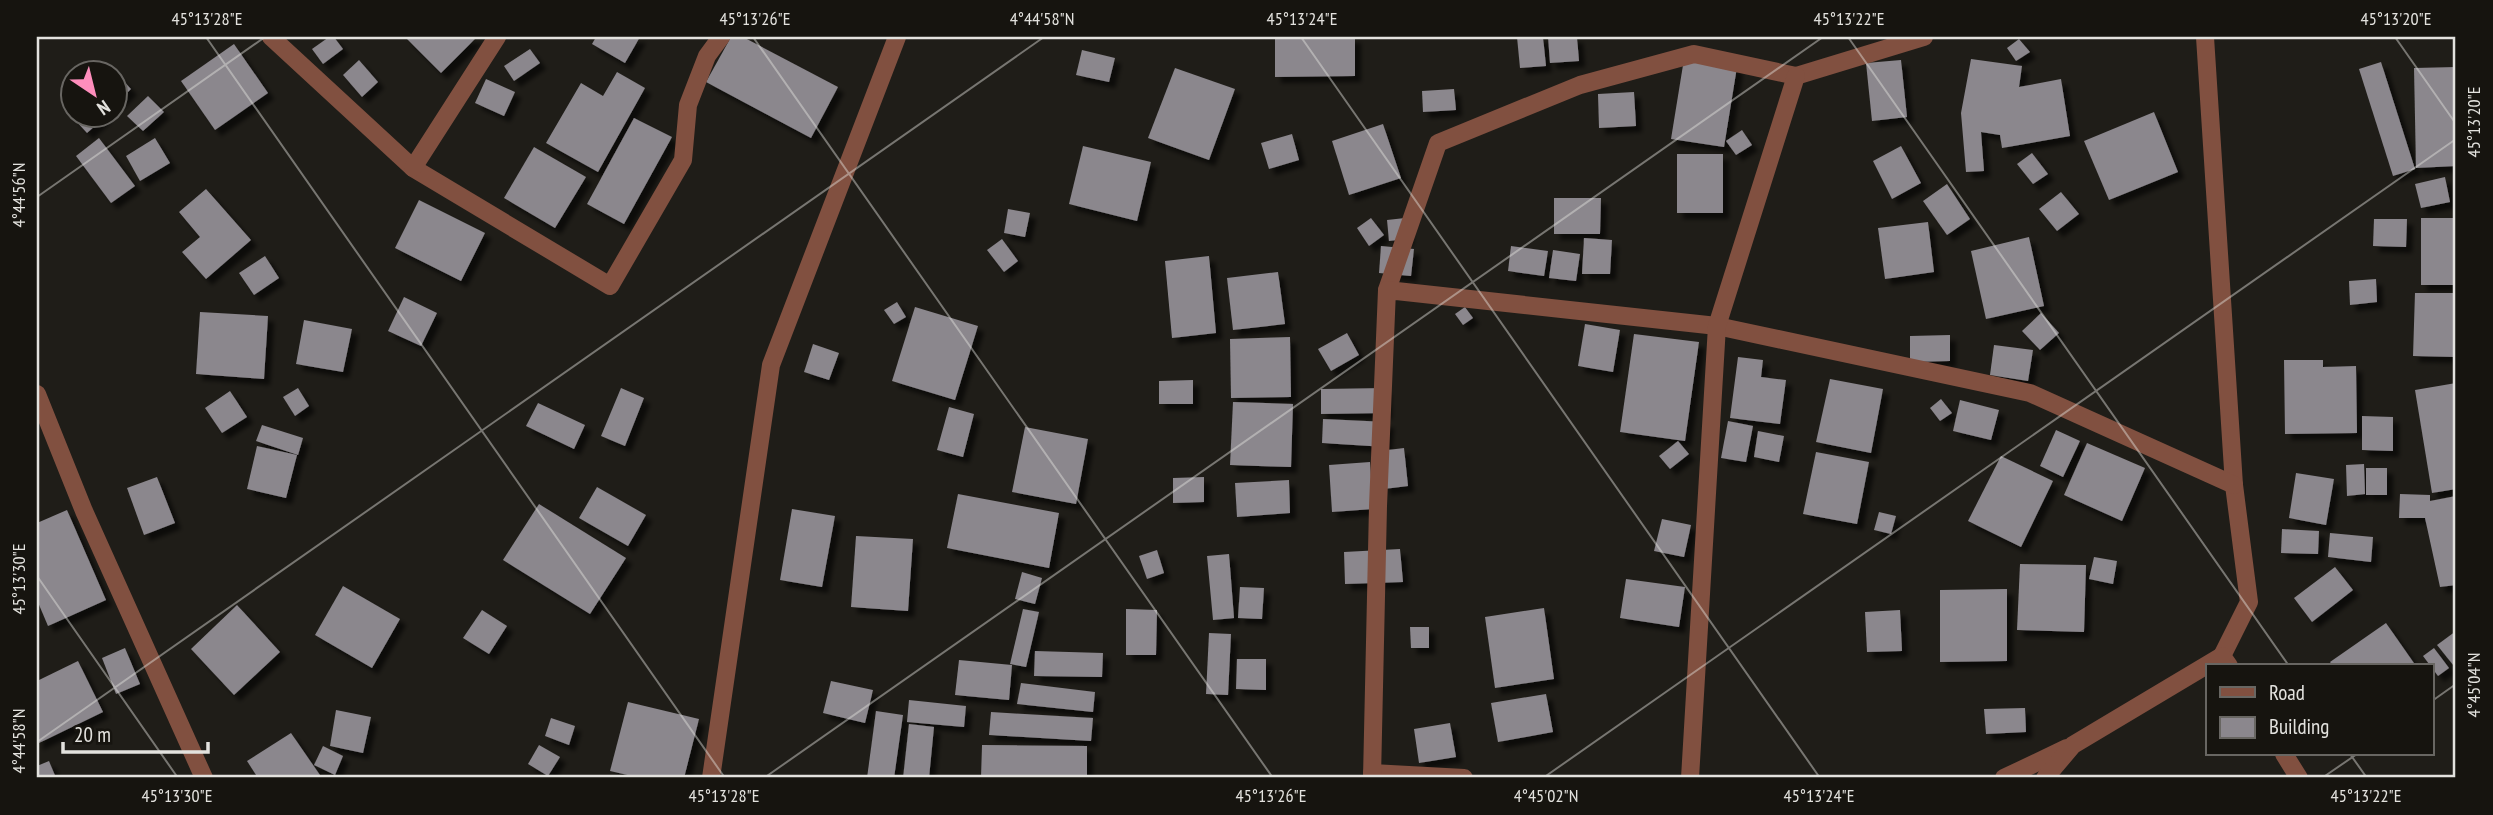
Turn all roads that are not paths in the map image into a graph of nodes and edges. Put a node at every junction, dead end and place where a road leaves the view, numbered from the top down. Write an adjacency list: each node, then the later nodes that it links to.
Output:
1 (271, 37): 8 (street)
2 (497, 37): 8 (street)
3 (722, 37): 8 (street)
4 (897, 37): 19 (street)
5 (1924, 37): 7 (street)
6 (2205, 37): 12 (street)
7 (1796, 76): 9 (street); 10 (street)
8 (413, 168)
9 (1387, 290): 10 (street); 17 (street)
10 (1717, 326): 12 (street); 21 (street)
11 (37, 394): 18 (street)
12 (2234, 485): 13 (street)
13 (2225, 661)
14 (2206, 672): 15 (street)
15 (2073, 746): 22 (street); 23 (street)
16 (2285, 756): 24 (street)
17 (1372, 776): 20 (street)
18 (204, 778)
19 (712, 778)
20 (1464, 778)
21 (1690, 778)
22 (2004, 778)
23 (2045, 778)
24 (2299, 778)

